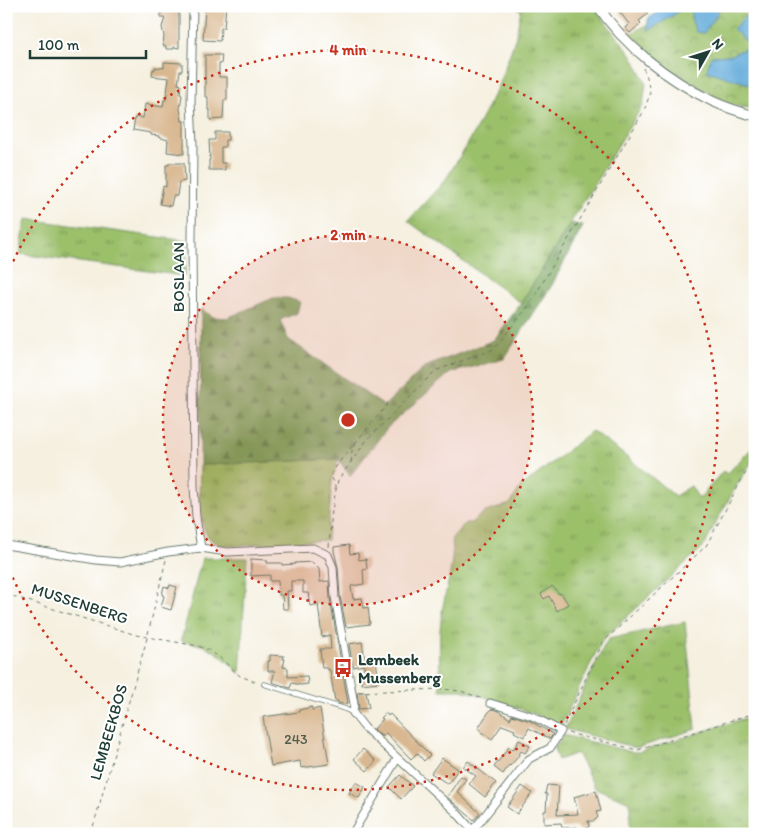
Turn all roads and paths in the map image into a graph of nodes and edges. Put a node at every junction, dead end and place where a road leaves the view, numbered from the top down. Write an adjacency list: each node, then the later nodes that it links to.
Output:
1 (193, 6): 11 (street, BOSLAAN)
2 (598, 6): 3 (street)
3 (640, 53): 4 (street); 8 (path)
4 (755, 116)
5 (388, 400): 6 (path)
6 (357, 440): 8 (path); 9 (path)
7 (755, 460): 21 (path)
8 (351, 463): 9 (path)
9 (336, 492): 13 (path)
10 (6, 545): 12 (street)
11 (201, 548): 12 (street); 13 (street)
12 (168, 552): 15 (path)
13 (328, 555): 17 (street)
14 (6, 594): 15 (path, MUSSENBERG)
15 (146, 637): 16 (path, MUSSENBERG); 24 (path, LEMBEEKBOS)
16 (264, 684): 19 (lane)
17 (352, 692): 18 (path); 19 (street)
18 (490, 703): 21 (street)
19 (353, 713): 22 (street)
20 (755, 713): 21 (path)
21 (561, 731): 23 (street)
22 (397, 759): 23 (street); 25 (street)
23 (473, 832)
24 (91, 834)
25 (352, 834)

